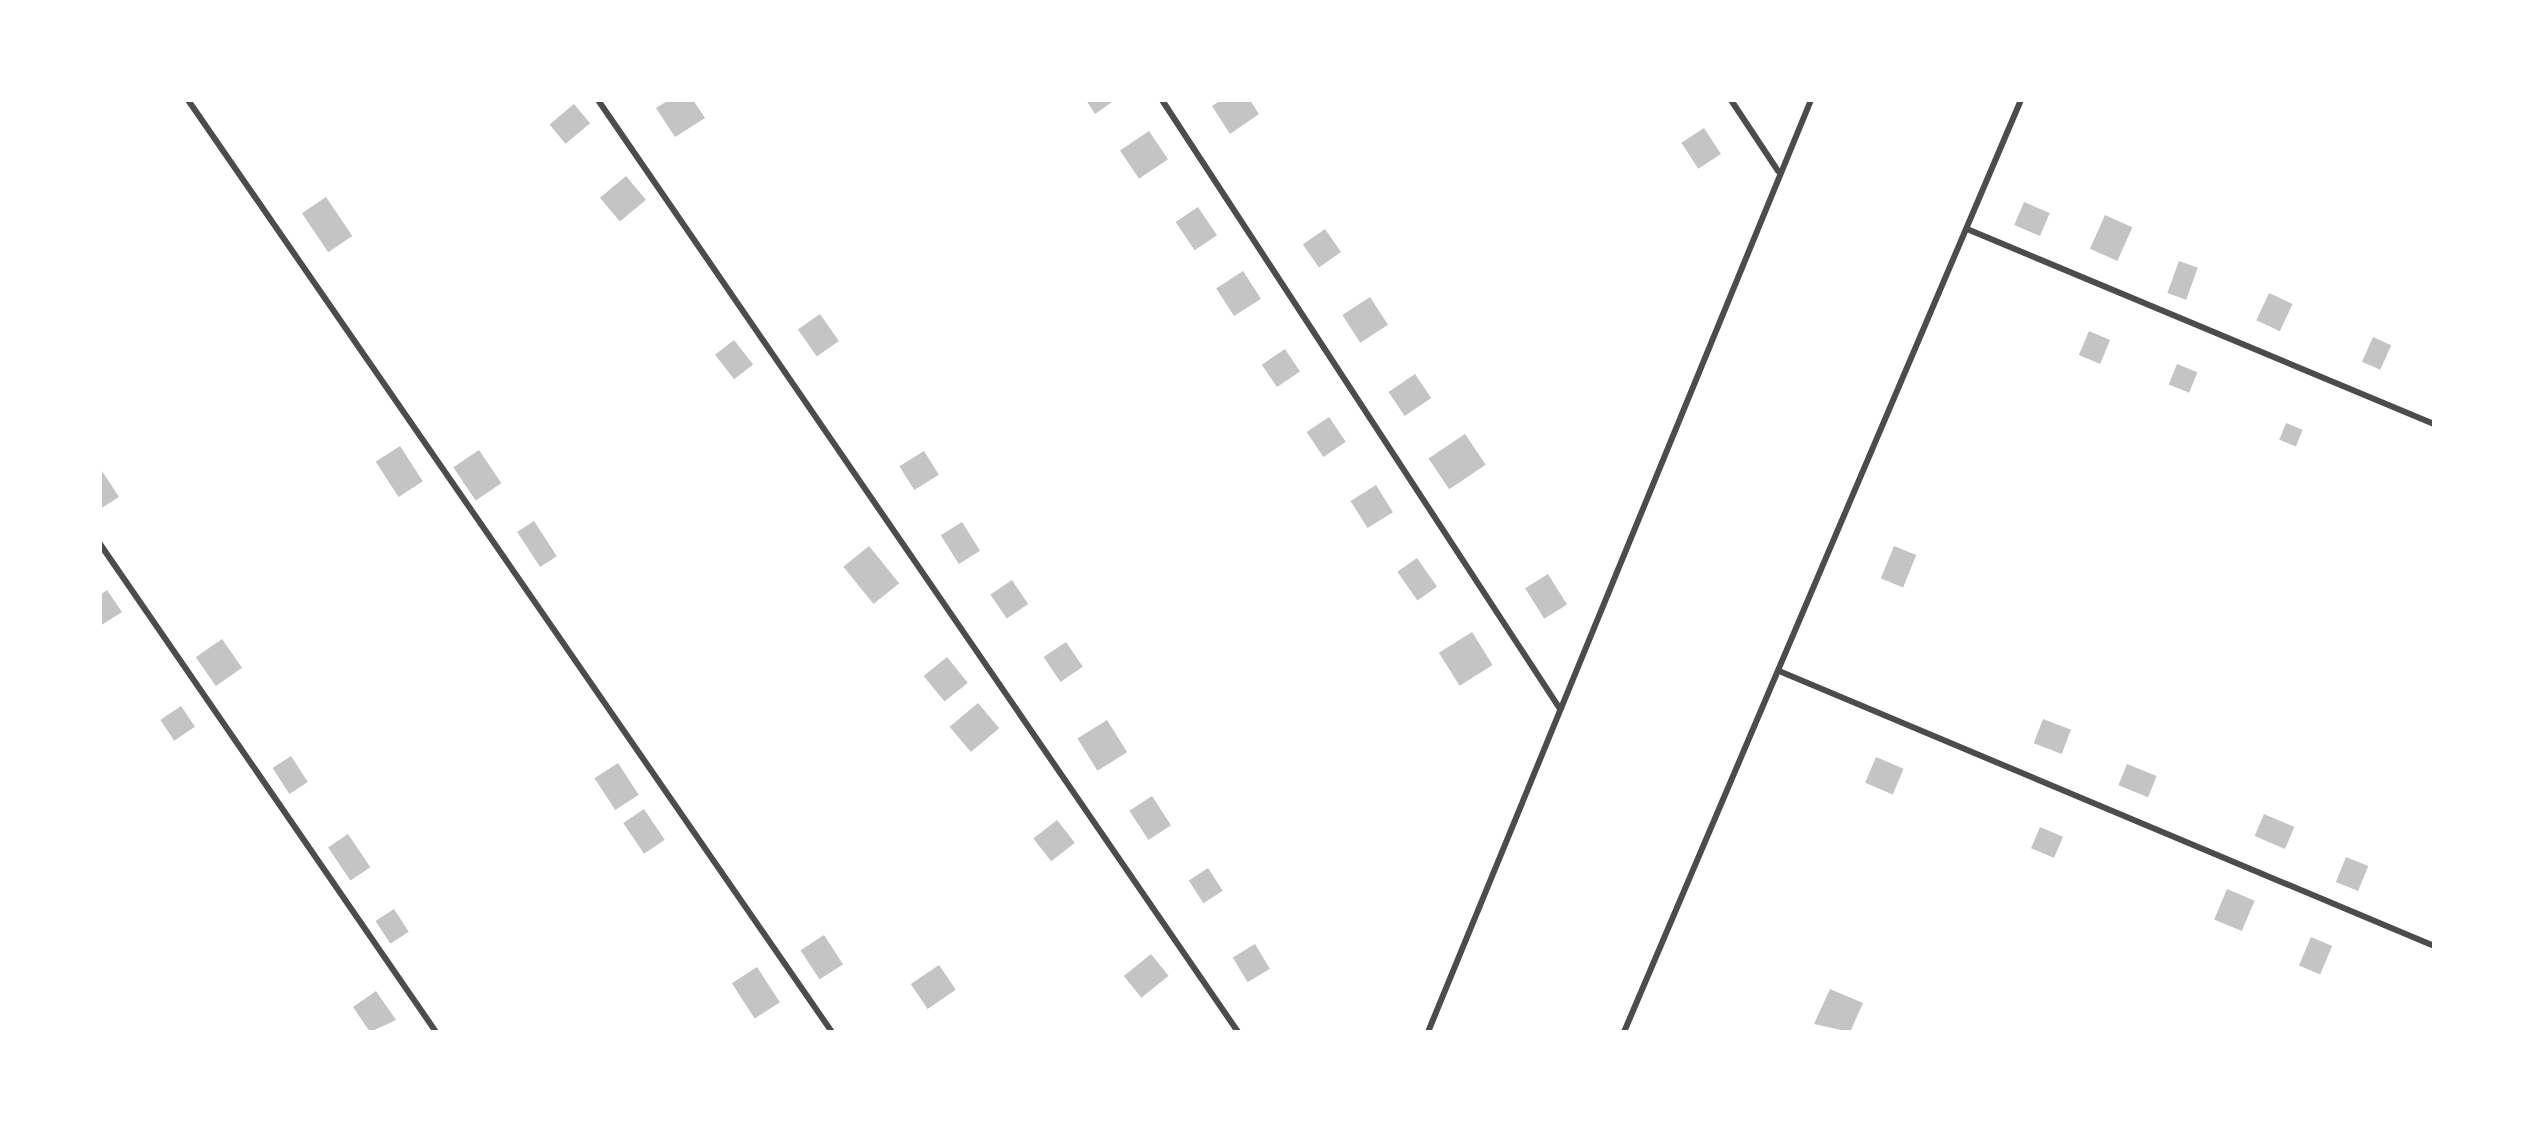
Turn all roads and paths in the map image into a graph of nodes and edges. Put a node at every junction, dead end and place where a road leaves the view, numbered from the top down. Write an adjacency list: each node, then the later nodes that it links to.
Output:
1 (188, 100): 15 (lane)
2 (598, 100): 16 (lane)
3 (1162, 100): 12 (lane)
4 (1731, 100): 7 (lane)
5 (1811, 100): 7 (lane)
6 (2021, 100): 8 (lane)
7 (1778, 171): 12 (lane)
8 (1967, 229): 9 (lane); 11 (lane)
9 (2434, 424)
10 (100, 544): 14 (lane)
11 (1779, 671): 13 (lane); 18 (lane)
12 (1560, 709): 17 (lane)
13 (2434, 946)
14 (436, 1032)
15 (832, 1032)
16 (1238, 1032)
17 (1428, 1032)
18 (1624, 1032)

